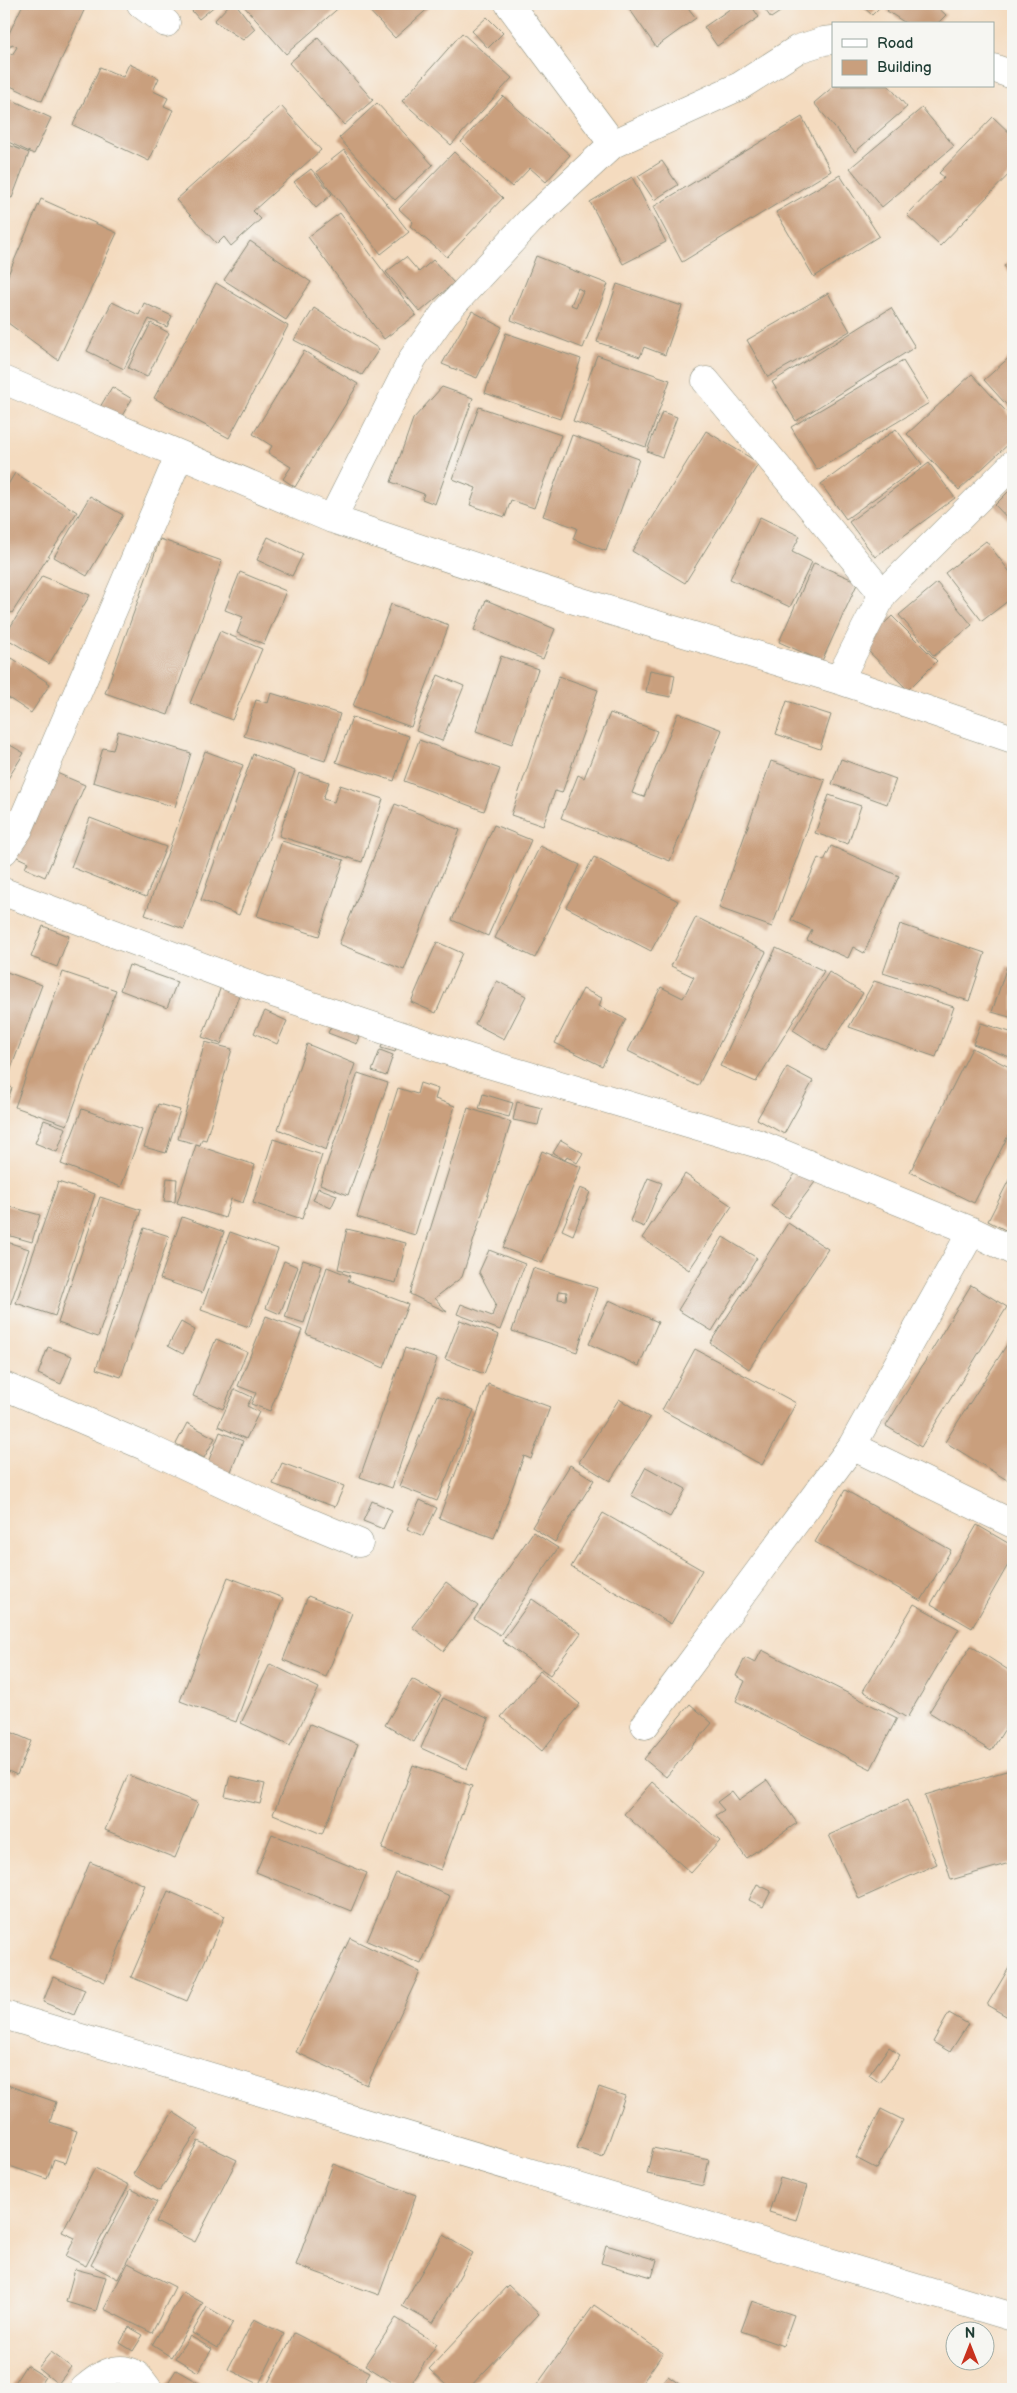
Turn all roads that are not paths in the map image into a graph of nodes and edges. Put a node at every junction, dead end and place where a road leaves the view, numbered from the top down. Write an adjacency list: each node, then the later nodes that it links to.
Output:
1 (141, 4): 3 (street)
2 (509, 4): 5 (street)
3 (166, 23)
4 (832, 40): 5 (street)
5 (613, 144): 10 (street)
6 (4, 380): 8 (street)
7 (706, 381): 11 (street)
8 (179, 456): 10 (street); 14 (street)
9 (1013, 464): 11 (street)
10 (332, 519): 12 (street)
11 (883, 594): 12 (street)
12 (839, 680): 13 (street)
13 (1013, 739)
14 (4, 851)
15 (4, 892): 16 (street)
16 (972, 1231): 17 (street); 19 (street)
17 (1013, 1251)
18 (4, 1386): 21 (street)
19 (852, 1446): 20 (street); 22 (street)
20 (1013, 1524)
21 (359, 1543)
22 (645, 1725)
23 (4, 2016): 24 (street)
24 (1013, 2317)
25 (84, 2389): 26 (street)
26 (148, 2389)

